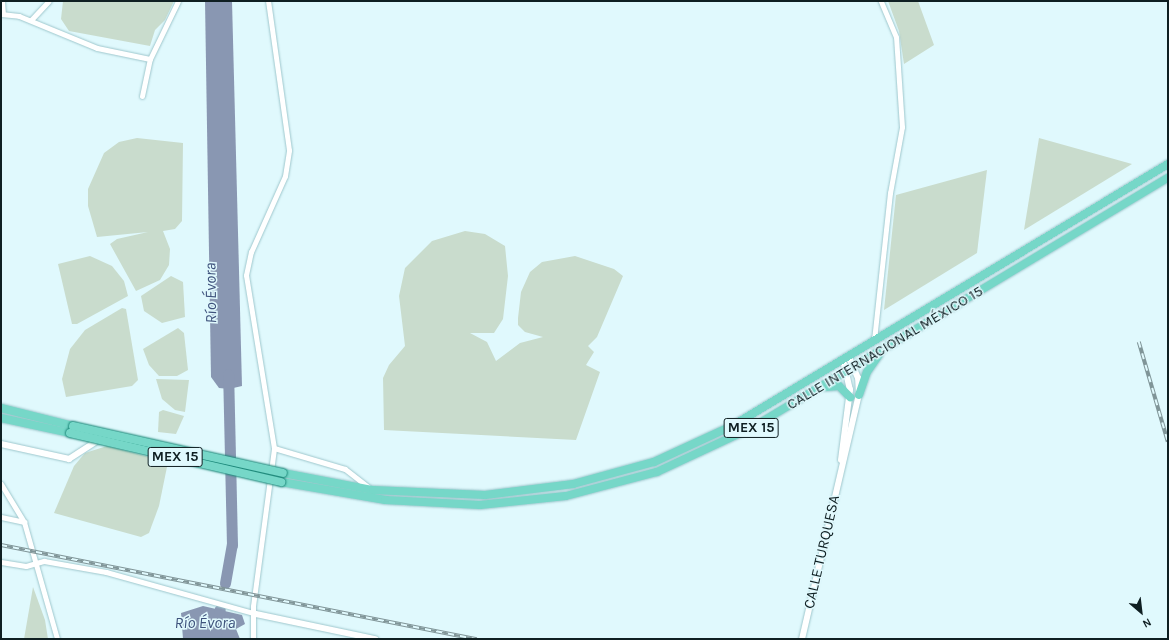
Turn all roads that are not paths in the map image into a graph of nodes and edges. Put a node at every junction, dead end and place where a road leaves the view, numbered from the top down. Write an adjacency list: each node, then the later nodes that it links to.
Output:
1 (2, 1): 6 (street)
2 (50, 1): 7 (street)
3 (178, 1): 8 (street)
4 (268, 1): 24 (street)
5 (881, 1): 12 (street)
6 (2, 14): 7 (street)
7 (31, 20): 8 (street)
8 (150, 59): 9 (street)
9 (142, 96)
10 (1168, 164): 12 (main road, CALLE INTERNACIONAL MÉXICO 15 / MEX 15)
11 (1168, 178): 13 (main road, CALLE INTERNACIONAL MÉXICO 15 / MEX 15)
12 (874, 340): 14 (main road, CALLE INTERNACIONAL MÉXICO 15 / MEX 15)
13 (882, 351): 15 (main road, CALLE INTERNACIONAL MÉXICO 15 / MEX 15); 17 (main road)
14 (845, 358): 15 (street, CALLE TURQUESA); 27 (main road, CALLE INTERNACIONAL MÉXICO 15 / MEX 15)
15 (851, 369): 16 (main road, CALLE INTERNACIONAL MÉXICO 15 / MEX 15); 17 (street, CALLE TURQUESA); 18 (street, CALLE TURQUESA)
16 (813, 391): 18 (main road); 22 (main road, CALLE INTERNACIONAL MÉXICO 15 / MEX 15, bridge)
17 (859, 395): 25 (street, CALLE TURQUESA)
18 (850, 397): 25 (street, CALLE TURQUESA)
19 (1, 408): 21 (main road, MEX 15)
20 (1, 418): 21 (main road, MEX 15)
21 (71, 430): 22 (main road, MEX 15, bridge); 27 (main road, CALLE INTERNACIONAL MÉXICO 15 / MEX 15, bridge)
22 (98, 440): 23 (street)
23 (1, 444)
24 (274, 448): 27 (street); 32 (street)
25 (841, 464): 36 (street, CALLE TURQUESA)
26 (1, 484): 29 (street)
27 (373, 490)
28 (1, 517): 29 (street)
29 (24, 522): 31 (street)
30 (1, 562): 31 (street)
31 (35, 564): 32 (street); 33 (street)
32 (256, 614): 34 (street); 35 (street)
33 (57, 639)
34 (253, 639)
35 (375, 639)
36 (802, 639)

